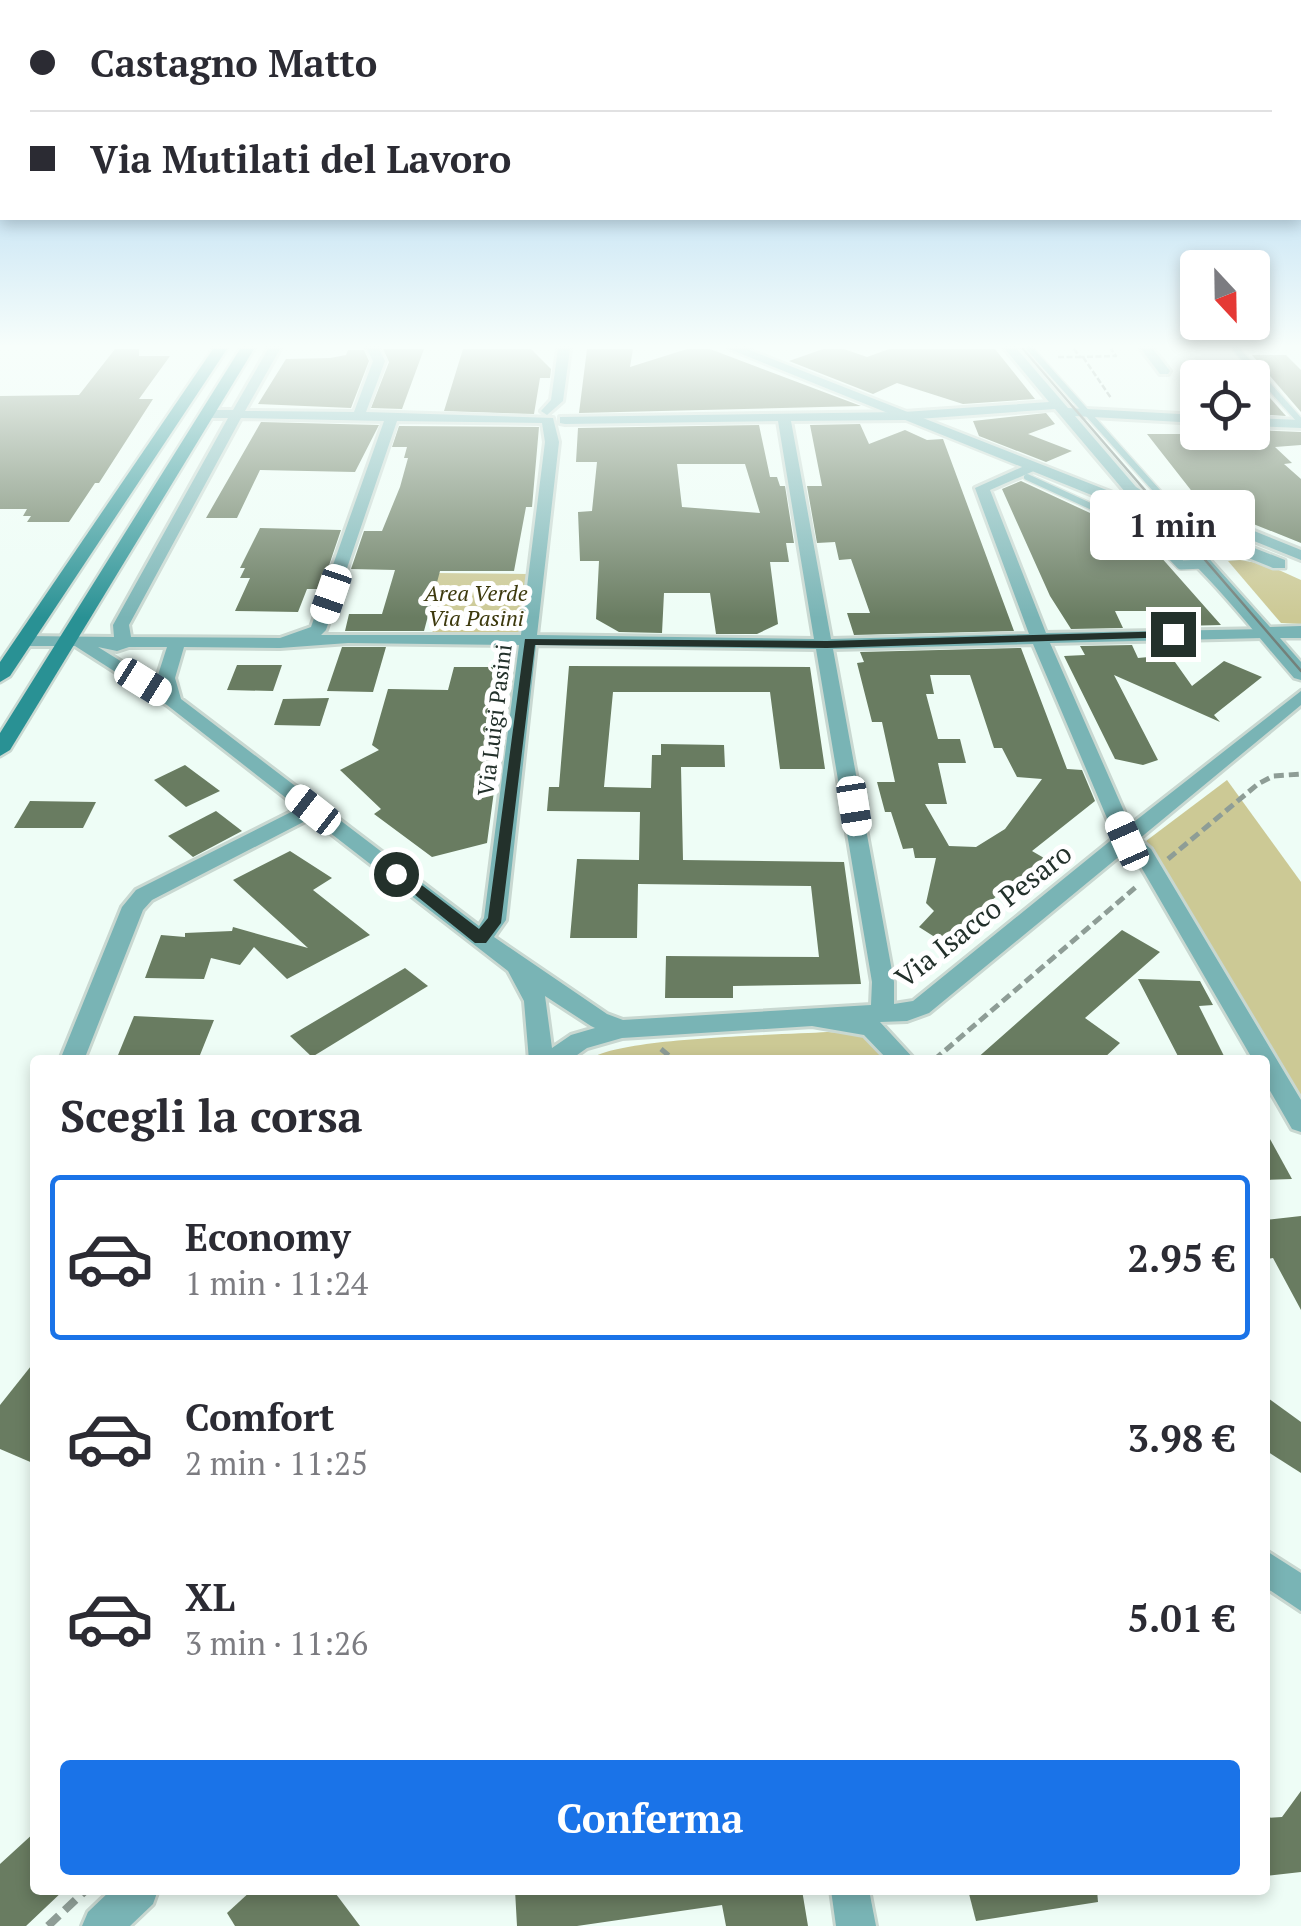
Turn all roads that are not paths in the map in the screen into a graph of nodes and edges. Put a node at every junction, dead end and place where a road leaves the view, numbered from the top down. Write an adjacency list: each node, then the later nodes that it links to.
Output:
1 (159, 439): 23 (main road)
2 (192, 439): 25 (main road)
3 (223, 439): 26 (street)
4 (385, 439): 21 (street)
5 (552, 439): 24 (street, Via Luigi Pasini)
6 (788, 439): 28 (street)
7 (955, 439): 10 (street)
8 (1088, 439): 13 (street)
9 (1110, 439): 13 (lane)
10 (1029, 472): 11 (street); 14 (lane); 22 (street)
11 (1122, 503): 13 (street); 14 (street)
12 (1212, 519): 15 (street)
13 (1188, 526): 17 (street)
14 (1156, 529): 16 (street)
15 (1301, 556)
16 (1202, 562): 17 (street); 20 (street)
17 (1279, 564): 18 (street)
18 (1301, 574)
19 (1301, 632): 20 (street)
20 (1262, 633): 22 (street); 30 (street)
21 (325, 635): 24 (street); 27 (street)
22 (1039, 638): 28 (street); 38 (street)
23 (24, 641): 25 (street); 31 (main road)
24 (529, 641): 28 (street); 39 (street, Via Luigi Pasini)
25 (73, 642): 26 (street); 29 (street); 36 (main road)
26 (126, 642): 27 (street); 29 (street)
27 (174, 642): 32 (street)
28 (827, 644): 41 (street)
29 (101, 654): 33 (street)
30 (1301, 674)
31 (0, 676)
32 (166, 678): 33 (street); 35 (street)
33 (143, 682): 35 (street)
34 (1301, 696): 38 (street, Via Isacco Pesaro)
35 (173, 701): 37 (street)
36 (0, 750)
37 (313, 810): 39 (street); 44 (street)
38 (1127, 841): 41 (street, Via Isacco Pesaro); 48 (street)
39 (480, 939): 40 (street)
40 (516, 966): 43 (street); 45 (street)
41 (882, 1014): 42 (street, Via Isacco Pesaro)
42 (812, 1016): 43 (street); 47 (street)
43 (622, 1028): 46 (street)
44 (74, 1055)
45 (541, 1055)
46 (559, 1055)
47 (898, 1055)
48 (1262, 1055)
49 (1270, 1069): 50 (street)
50 (1301, 1122)
51 (1270, 1570): 52 (street)
52 (1301, 1594)
53 (134, 1895): 55 (street)
54 (851, 1895): 56 (street)
55 (102, 1926)
56 (856, 1926)

